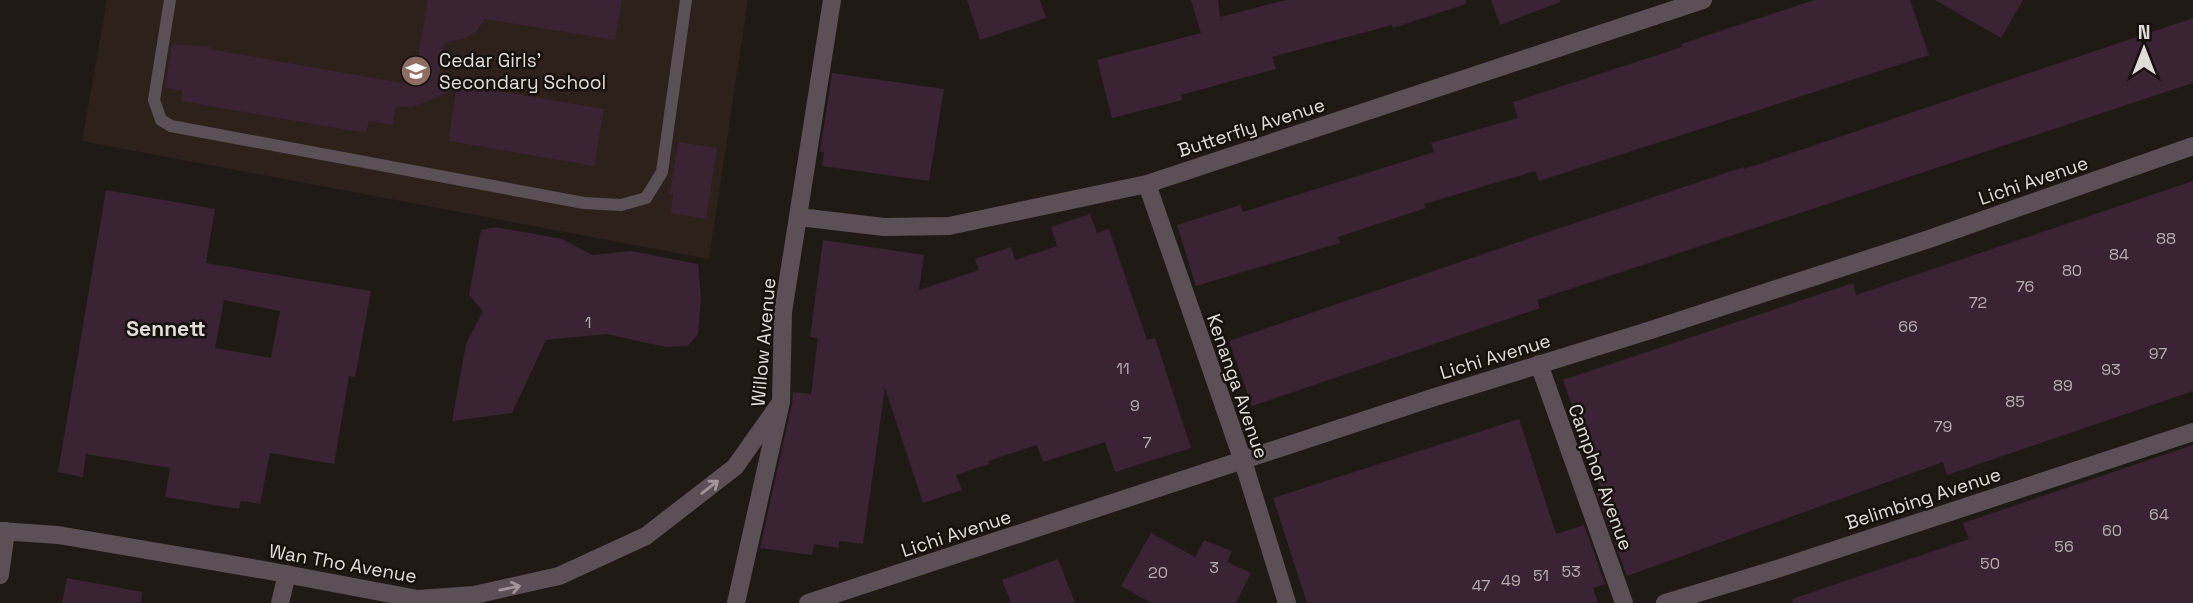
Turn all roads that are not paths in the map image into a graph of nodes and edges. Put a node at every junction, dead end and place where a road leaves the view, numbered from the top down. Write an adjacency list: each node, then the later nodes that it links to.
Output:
1 (170, 0): 2 (lane)
2 (686, 0)
3 (832, 0): 7 (street, Willow Avenue)
4 (1703, 0): 6 (street, Butterfly Avenue)
5 (2193, 145): 8 (street, Lichi Avenue)
6 (1147, 184): 7 (street, Butterfly Avenue); 11 (street, Kenanga Avenue)
7 (799, 217): 9 (street, Willow Avenue)
8 (1539, 364): 11 (street, Lichi Avenue); 21 (street, Camphor Avenue)
9 (781, 402): 15 (street, Wan Tho Avenue, one-way to 9); 18 (street, Willow Avenue)
10 (2193, 432): 22 (street, Belimbing Avenue)
11 (1243, 461): 19 (street, Lichi Avenue); 20 (street, Kenanga Avenue)
12 (3, 531): 13 (street, Wan Tho Avenue); 14 (street)
13 (286, 574): 15 (street, Wan Tho Avenue); 16 (street)
14 (0, 575)
15 (418, 599): 17 (street)
16 (280, 603)
17 (438, 603)
18 (736, 603)
19 (808, 603)
20 (1287, 603)
21 (1625, 603)
22 (1665, 603)

